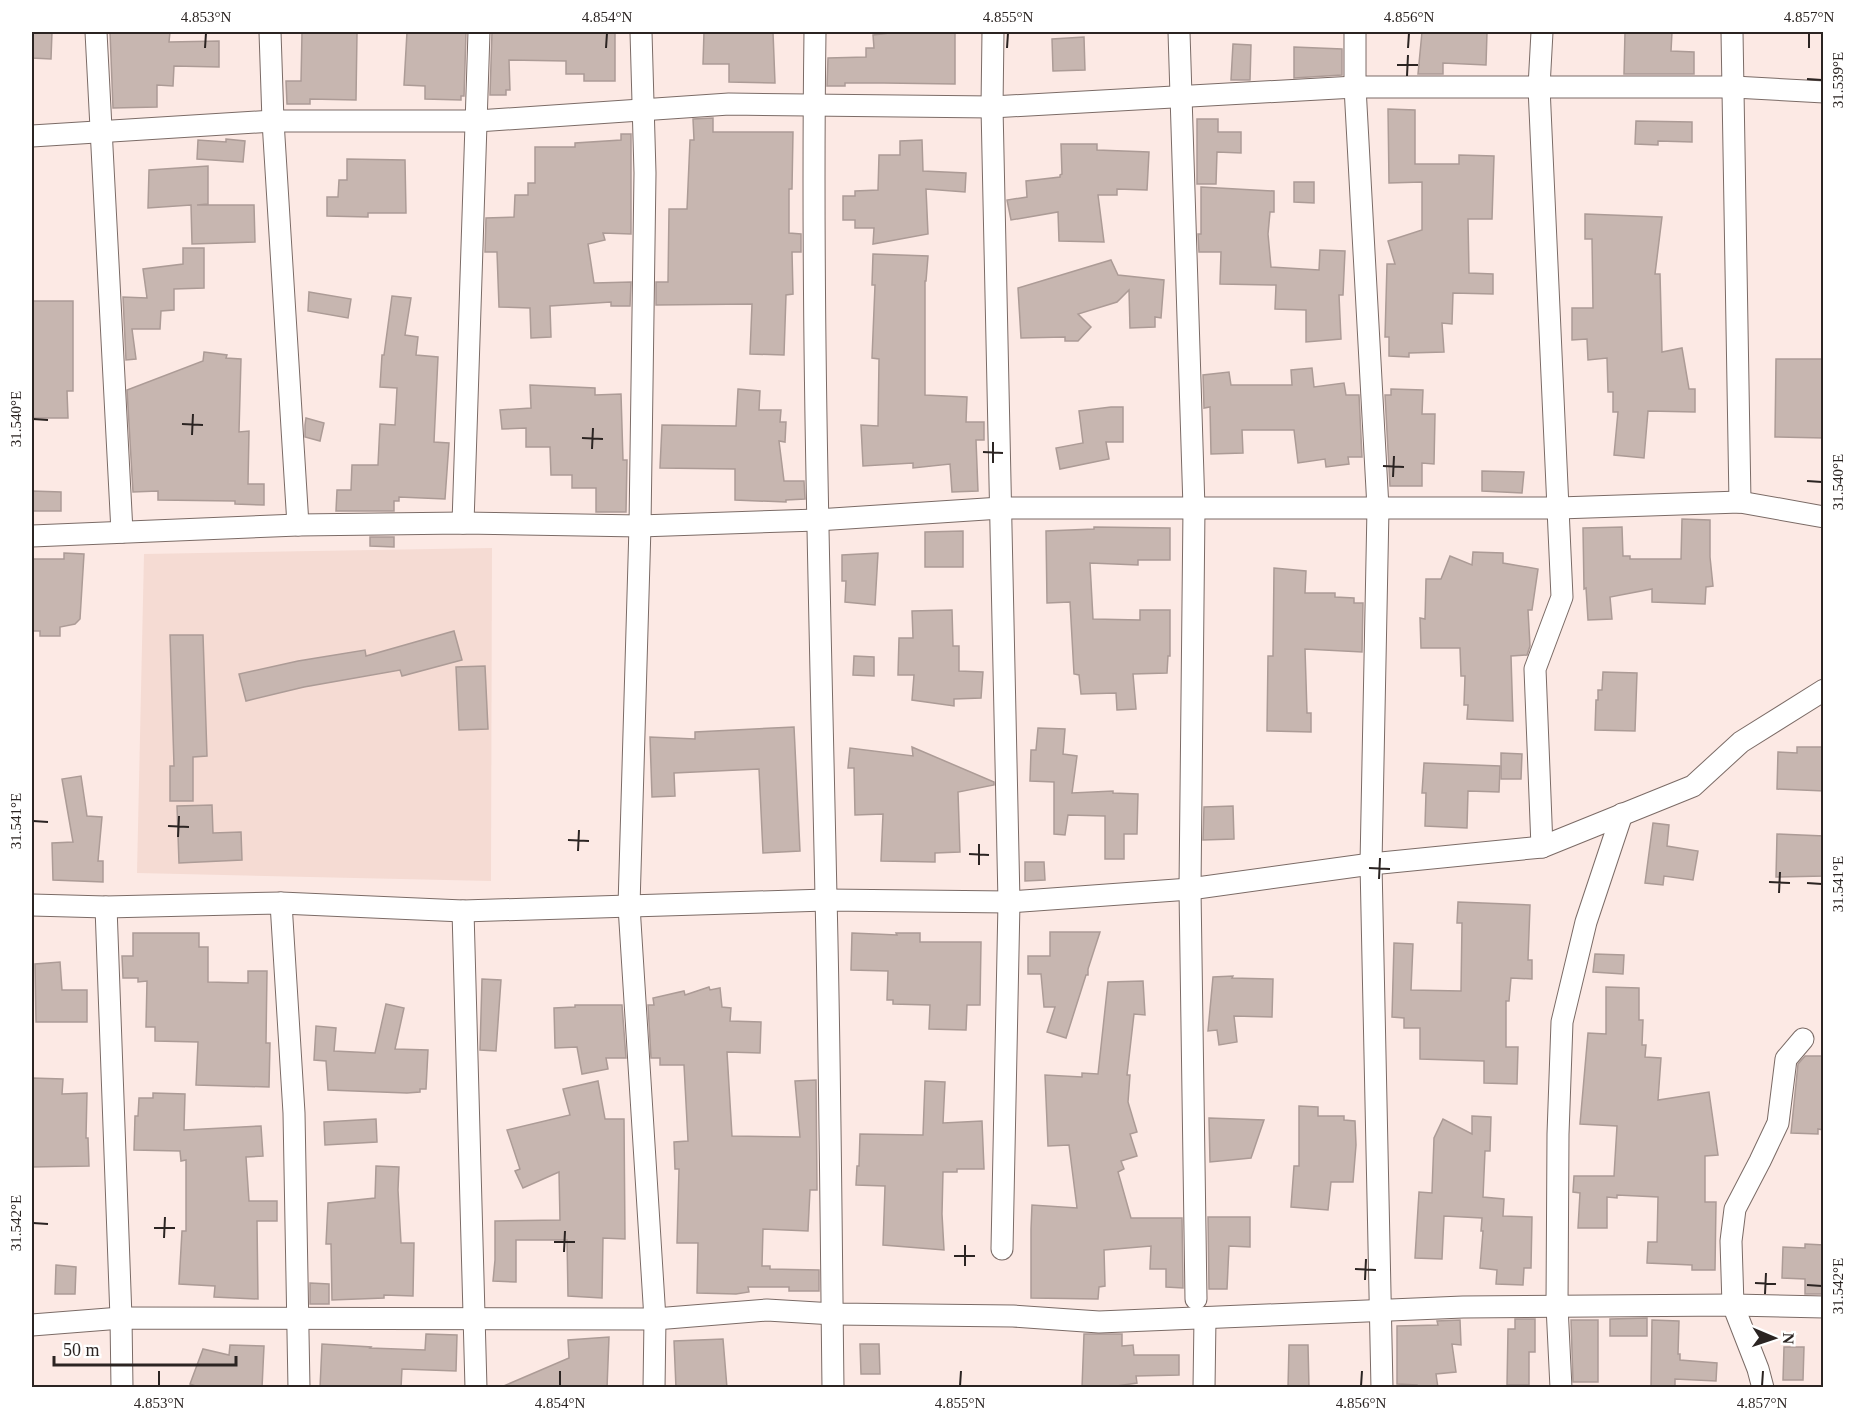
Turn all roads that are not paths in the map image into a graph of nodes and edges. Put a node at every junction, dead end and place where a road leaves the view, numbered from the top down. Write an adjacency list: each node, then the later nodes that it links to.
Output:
1 (96, 32): 32 (street)
2 (270, 32): 19 (street)
3 (479, 32): 20 (street)
4 (641, 32): 18 (street)
5 (815, 32): 16 (street)
6 (993, 32): 17 (street)
7 (1179, 32): 15 (street)
8 (1355, 32): 11 (street)
9 (1542, 32): 12 (street)
10 (1731, 32): 13 (street)
11 (1355, 87): 12 (street); 15 (street); 25 (street)
12 (1539, 87): 13 (street); 26 (street)
13 (1734, 87): 14 (street); 22 (street)
14 (1824, 92)
15 (1181, 97): 17 (street); 24 (street)
16 (814, 105): 17 (street); 18 (street); 28 (street)
17 (992, 107): 23 (street)
18 (643, 109): 20 (street); 31 (street)
19 (273, 121): 20 (street); 21 (street); 30 (street)
20 (477, 121): 29 (street)
21 (32, 136)
22 (1740, 502): 26 (street); 27 (street)
23 (1001, 508): 24 (street); 28 (street); 40 (street)
24 (1194, 508): 25 (street); 38 (street)
25 (1378, 508): 26 (street); 37 (street)
26 (1559, 508): 36 (street)
27 (1824, 517)
28 (817, 520): 31 (street); 39 (street)
29 (463, 523): 30 (street); 31 (street)
30 (298, 525): 32 (street)
31 (640, 526): 43 (street)
32 (122, 532): 33 (street)
33 (32, 536)
34 (1824, 690): 35 (street)
35 (1622, 814): 36 (street); 49 (street)
36 (1542, 847): 37 (street)
37 (1371, 864): 38 (street); 52 (street)
38 (1190, 889): 40 (street); 48 (street)
39 (826, 900): 40 (street); 43 (street); 60 (street)
40 (1009, 902): 47 (street)
41 (281, 903): 44 (street); 45 (street); 57 (street)
42 (32, 905): 44 (street)
43 (629, 906): 45 (street); 59 (street)
44 (106, 907): 53 (street)
45 (463, 911): 58 (street)
46 (1803, 1040): 50 (street)
47 (1002, 1249)
48 (1196, 1299)
49 (1557, 1305): 50 (street); 52 (street); 63 (street)
50 (1733, 1305): 51 (street); 64 (street)
51 (1824, 1307)
52 (1382, 1311): 54 (street); 62 (street)
53 (121, 1318): 54 (street); 55 (street); 56 (street)
54 (1205, 1318): 61 (street)
55 (32, 1325)
56 (122, 1388)
57 (300, 1388)
58 (476, 1388)
59 (654, 1388)
60 (833, 1388)
61 (1204, 1388)
62 (1382, 1388)
63 (1561, 1388)
64 (1763, 1388)

